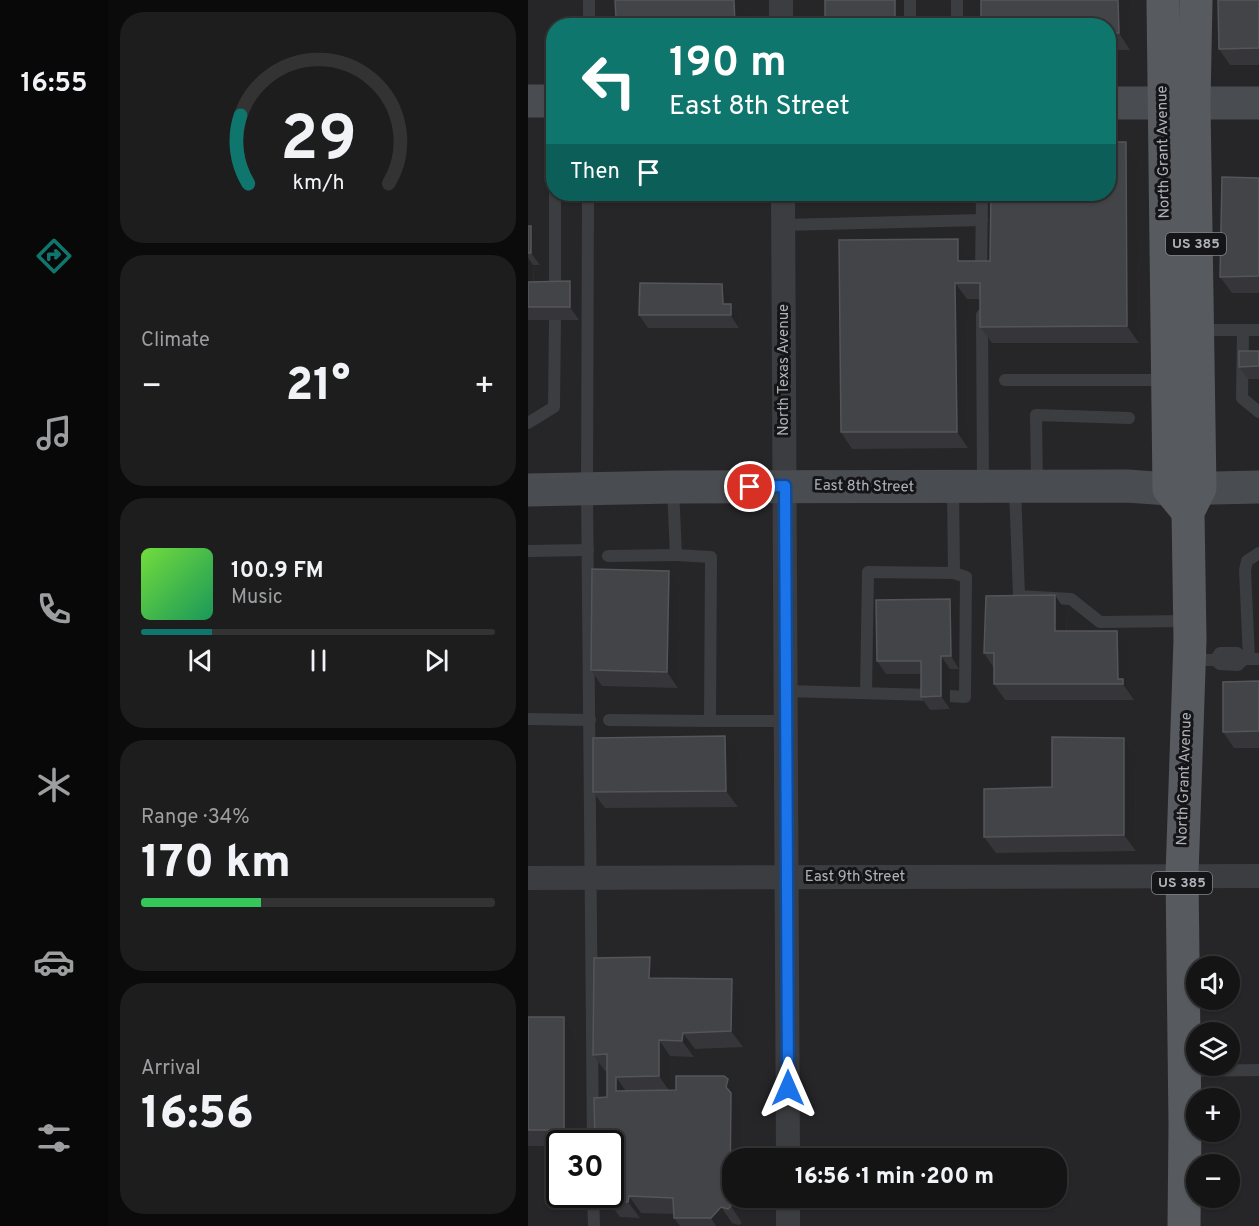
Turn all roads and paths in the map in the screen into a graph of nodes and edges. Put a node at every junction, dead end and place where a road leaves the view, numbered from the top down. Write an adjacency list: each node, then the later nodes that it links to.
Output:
1 (589, 0): 7 (lane)
2 (781, 0): 8 (street)
3 (910, 0): 9 (lane)
4 (957, 0): 10 (lane)
5 (1163, 0): 15 (main road, North Grant Avenue / US 385)
6 (1196, 0): 15 (main road, North Grant Avenue / US 385)
7 (589, 18)
8 (781, 18)
9 (910, 18)
10 (957, 18)
11 (528, 101): 12 (main road)
12 (546, 101)
13 (1116, 103): 15 (main road)
14 (1259, 103): 15 (main road)
15 (1179, 104): 26 (main road, North Grant Avenue / US 385); 30 (main road, North Grant Avenue / US 385)
16 (555, 201): 23 (lane)
17 (588, 201): 38 (lane)
18 (783, 201): 21 (street, North Texas Avenue)
19 (982, 201): 20 (lane)
20 (982, 220): 21 (lane); 22 (lane)
21 (783, 225): 34 (street, North Texas Avenue)
22 (981, 277)
23 (555, 294)
24 (981, 299): 36 (lane)
25 (555, 320): 33 (lane)
26 (1198, 330): 28 (lane); 40 (main road, North Grant Avenue / US 385)
27 (1259, 330): 28 (lane)
28 (1243, 331): 31 (lane)
29 (1005, 380): 30 (lane)
30 (1167, 380): 40 (main road, North Grant Avenue / US 385)
31 (1259, 412)
32 (1129, 417): 36 (lane)
33 (528, 423)
34 (785, 486): 35 (main road, East 8th Street); 36 (main road, East 8th Street); 50 (street, North Texas Avenue)
35 (673, 487): 38 (main road, East 8th Street); 44 (lane)
36 (997, 487): 40 (main road, East 8th Street); 46 (lane); 47 (lane)
37 (1259, 487): 40 (main road, East 8th Street)
38 (587, 489): 39 (main road, East 8th Street); 41 (lane)
39 (528, 490)
40 (1186, 496): 47 (main road, North Grant Avenue / US 385)
41 (588, 550): 42 (lane); 55 (lane)
42 (528, 551)
43 (1259, 553): 48 (lane)
44 (676, 555): 45 (lane); 57 (lane)
45 (608, 556)
46 (954, 573): 51 (lane); 53 (lane)
47 (1188, 621): 49 (main road, North Grant Avenue / US 385)
48 (1251, 659): 49 (lane)
49 (1202, 660): 59 (main road, North Grant Avenue / US 385)
50 (786, 691): 51 (lane); 58 (street, North Texas Avenue)
51 (866, 693): 52 (lane)
52 (930, 695)
53 (950, 696)
54 (528, 719): 55 (lane)
55 (590, 720): 63 (lane)
56 (609, 720): 57 (lane)
57 (710, 721): 58 (lane)
58 (786, 721): 61 (street, North Texas Avenue)
59 (1182, 875): 60 (street, East 9th Street); 61 (street, East 9th Street); 65 (main road, North Grant Avenue / US 385)
60 (1259, 876)
61 (786, 877): 63 (street, East 9th Street); 67 (street, North Texas Avenue)
62 (528, 878): 63 (street, East 9th Street)
63 (590, 878): 66 (lane)
64 (1259, 1070): 65 (lane)
65 (1184, 1071): 72 (main road, North Grant Avenue / US 385)
66 (593, 1130)
67 (788, 1148)
68 (593, 1208): 70 (lane)
69 (788, 1208): 71 (street)
70 (594, 1226)
71 (788, 1226)
72 (1184, 1226)

